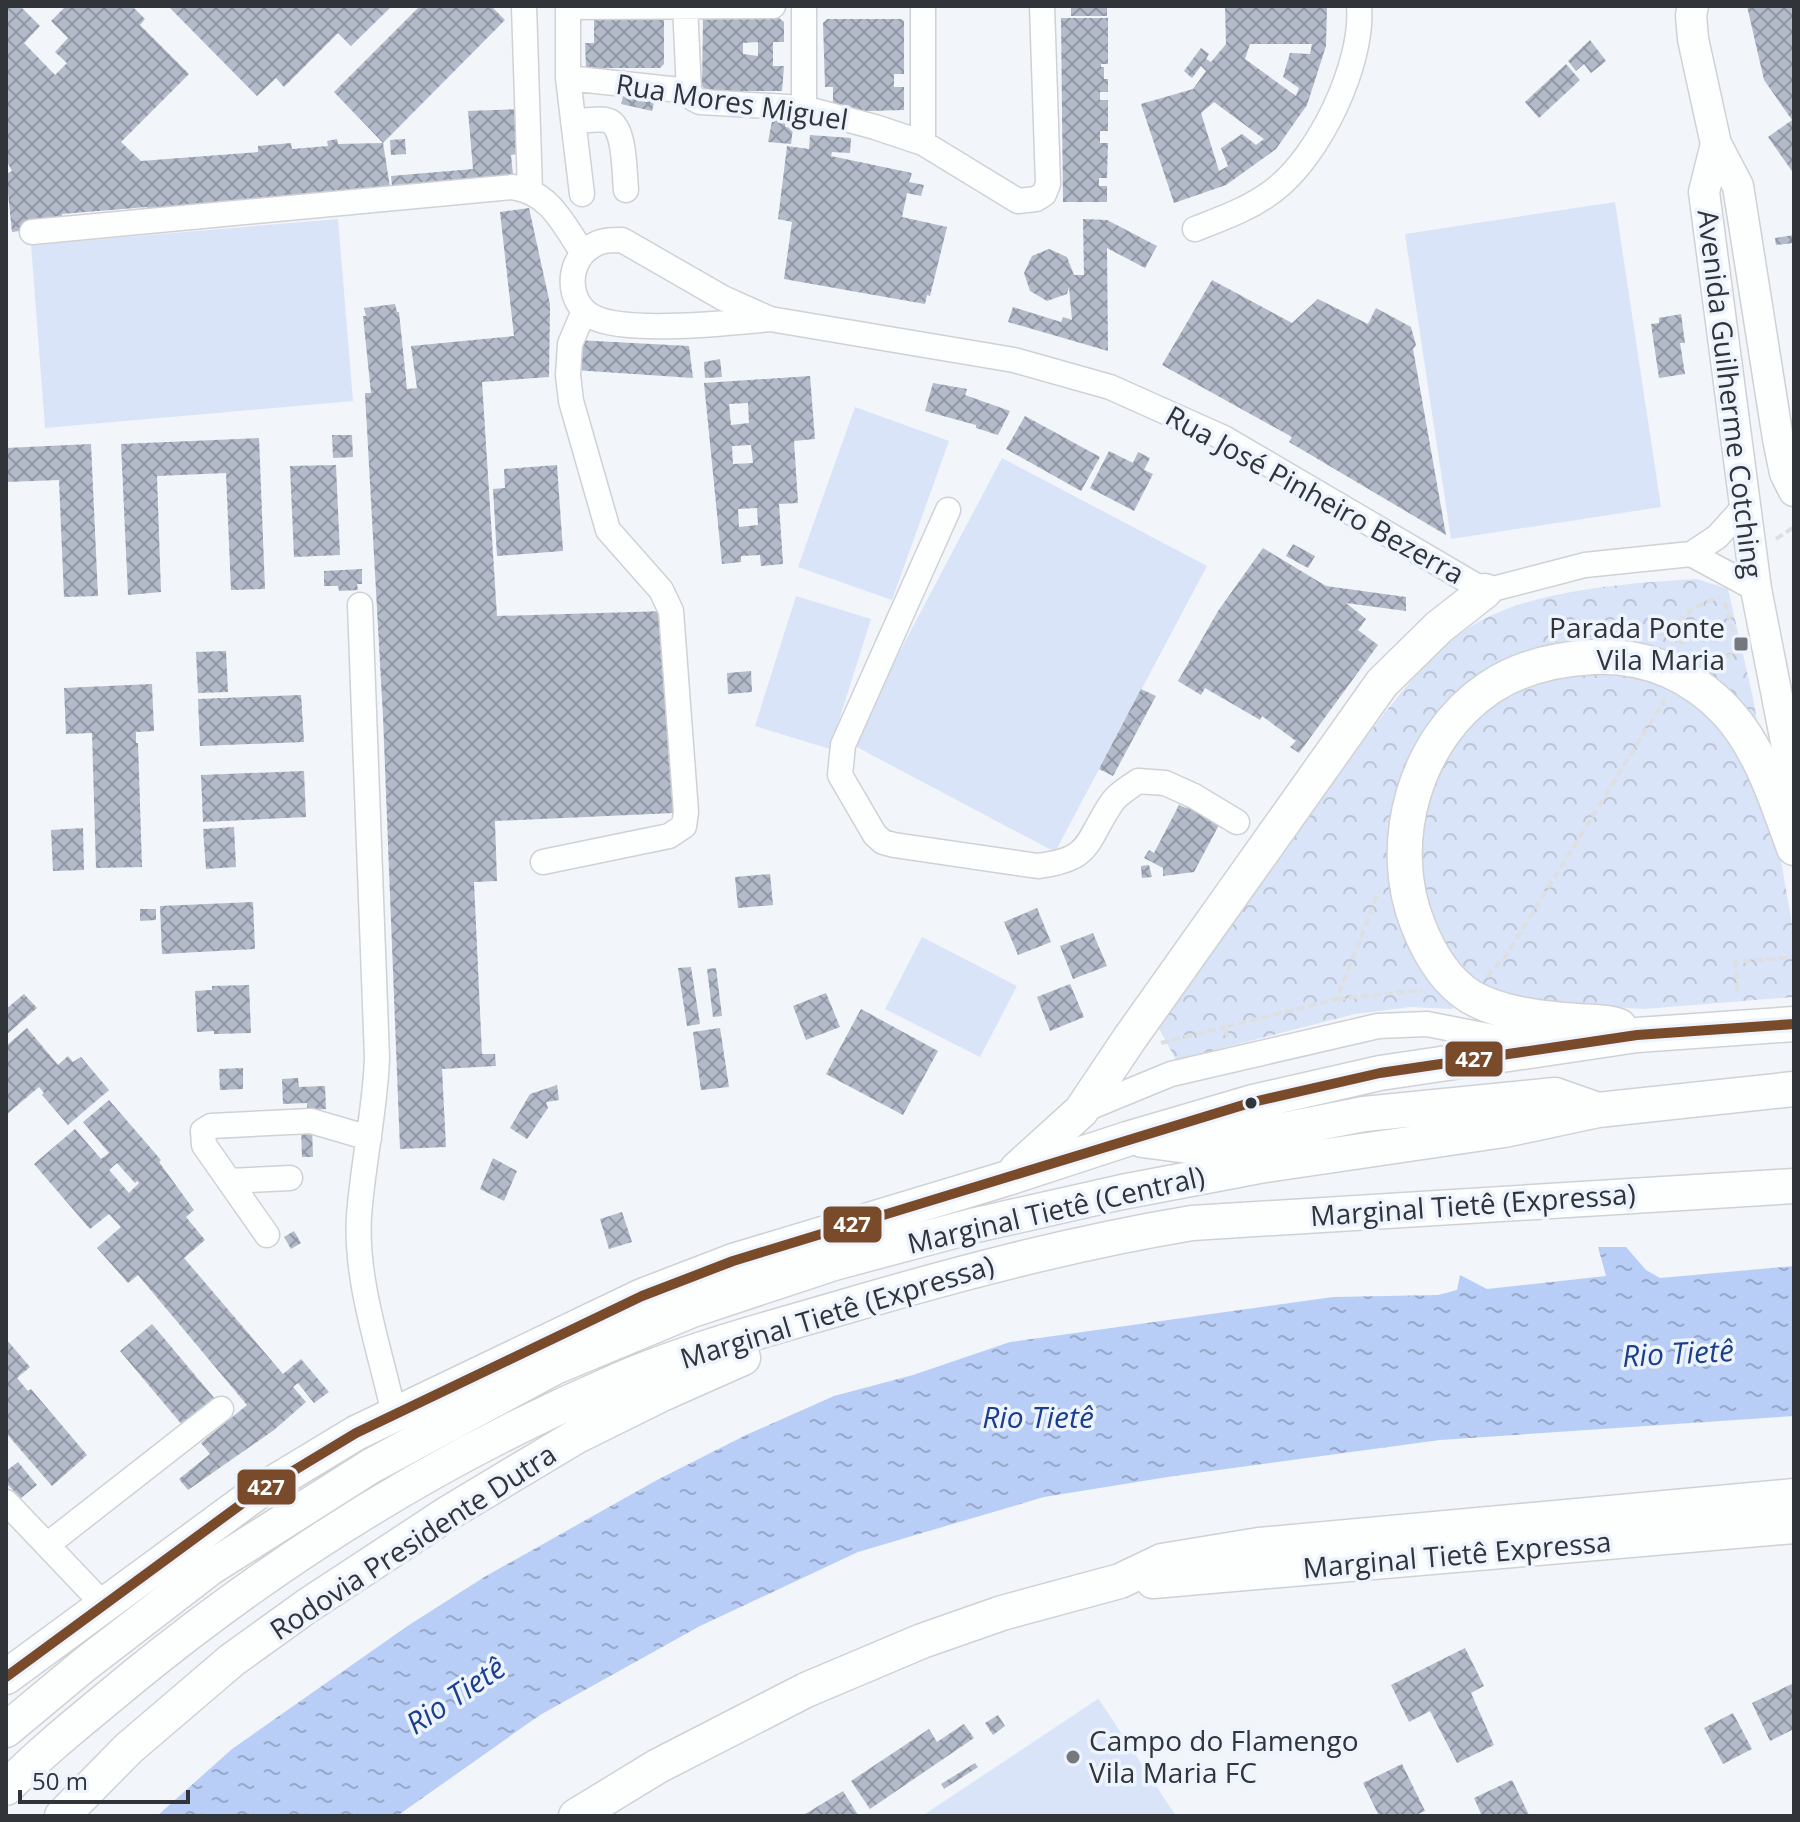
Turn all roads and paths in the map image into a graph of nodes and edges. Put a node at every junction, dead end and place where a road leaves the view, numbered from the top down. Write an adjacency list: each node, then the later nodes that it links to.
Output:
1 (524, 6): 16 (street)
2 (685, 6): 3 (street); 9 (street); 11 (street)
3 (773, 6)
4 (804, 6): 12 (street)
5 (923, 6): 14 (street)
6 (1042, 6): 14 (street, Rua Mores Miguel)
7 (1359, 6): 19 (street)
8 (1693, 6): 15 (main road, Avenida Guilherme Cotching)
9 (568, 7): 10 (street)
10 (568, 78): 11 (street, Rua Mores Miguel); 13 (street)
11 (689, 91): 12 (street, Rua Mores Miguel)
12 (804, 108): 14 (street, Rua Mores Miguel)
13 (573, 122): 17 (street); 18 (street)
14 (923, 143)
15 (1716, 144): 24 (main road); 25 (main road, Avenida Guilherme Cotching)
16 (530, 190): 20 (street); 21 (street)
17 (626, 190)
18 (582, 194)
19 (1195, 229)
20 (32, 232)
21 (583, 253): 22 (street); 23 (street, Rua José Pinheiro Bezerra)
22 (584, 311): 23 (street, Rua José Pinheiro Bezerra); 39 (street)
23 (770, 319): 29 (street, Rua José Pinheiro Bezerra)
24 (1794, 491)
25 (1745, 506): 27 (street); 28 (main road, Avenida Guilherme Cotching)
26 (948, 510): 37 (street)
27 (1691, 554): 28 (street); 29 (street)
28 (1756, 589): 36 (main road, Avenida Guilherme Cotching)
29 (1485, 591): 37 (highway)
30 (360, 605): 54 (street)
31 (1643, 632): 32 (path)
32 (1668, 635): 33 (path); 34 (path)
33 (1692, 649)
34 (1699, 653)
35 (1656, 693): 42 (path)
36 (1794, 783)
37 (1250, 831): 53 (highway)
38 (1794, 848): 42 (highway)
39 (543, 862)
40 (1381, 884): 44 (path)
41 (1794, 957): 43 (path)
42 (1454, 982): 44 (path); 47 (highway)
43 (1737, 991)
44 (1337, 999): 46 (path)
45 (1794, 1024): 47 (highway)
46 (1225, 1027): 48 (path); 49 (path)
47 (1637, 1035): 50 (highway)
48 (1227, 1037)
49 (1154, 1045)
50 (1547, 1048): 53 (street); 55 (highway)
51 (1794, 1089): 52 (highway, Marginal Tietê (Central))
52 (1598, 1110): 55 (highway); 70 (highway, Marginal Tietê (Central))
53 (1081, 1111): 57 (highway)
54 (369, 1138): 58 (street); 63 (street)
55 (1127, 1139): 57 (highway)
56 (290, 1178): 58 (street)
57 (1008, 1178): 63 (highway)
58 (229, 1181): 60 (street)
59 (1794, 1186): 61 (highway, Marginal Tietê (Expressa))
60 (267, 1235)
61 (798, 1320): 74 (highway, Marginal Tietê (Expressa)); 75 (highway, Rodovia Presidente Dutra)
62 (221, 1409): 67 (street)
63 (394, 1414): 69 (highway)
64 (1794, 1496): 68 (highway)
65 (6, 1502): 67 (street)
66 (1794, 1526): 68 (highway, Marginal Tietê Expressa)
67 (47, 1545): 69 (street)
68 (1120, 1581): 76 (highway)
69 (103, 1604): 71 (highway)
70 (84, 1665): 72 (highway); 73 (highway)
71 (6, 1677)
72 (6, 1730)
73 (6, 1759)
74 (6, 1788)
75 (62, 1816)
76 (576, 1816)

